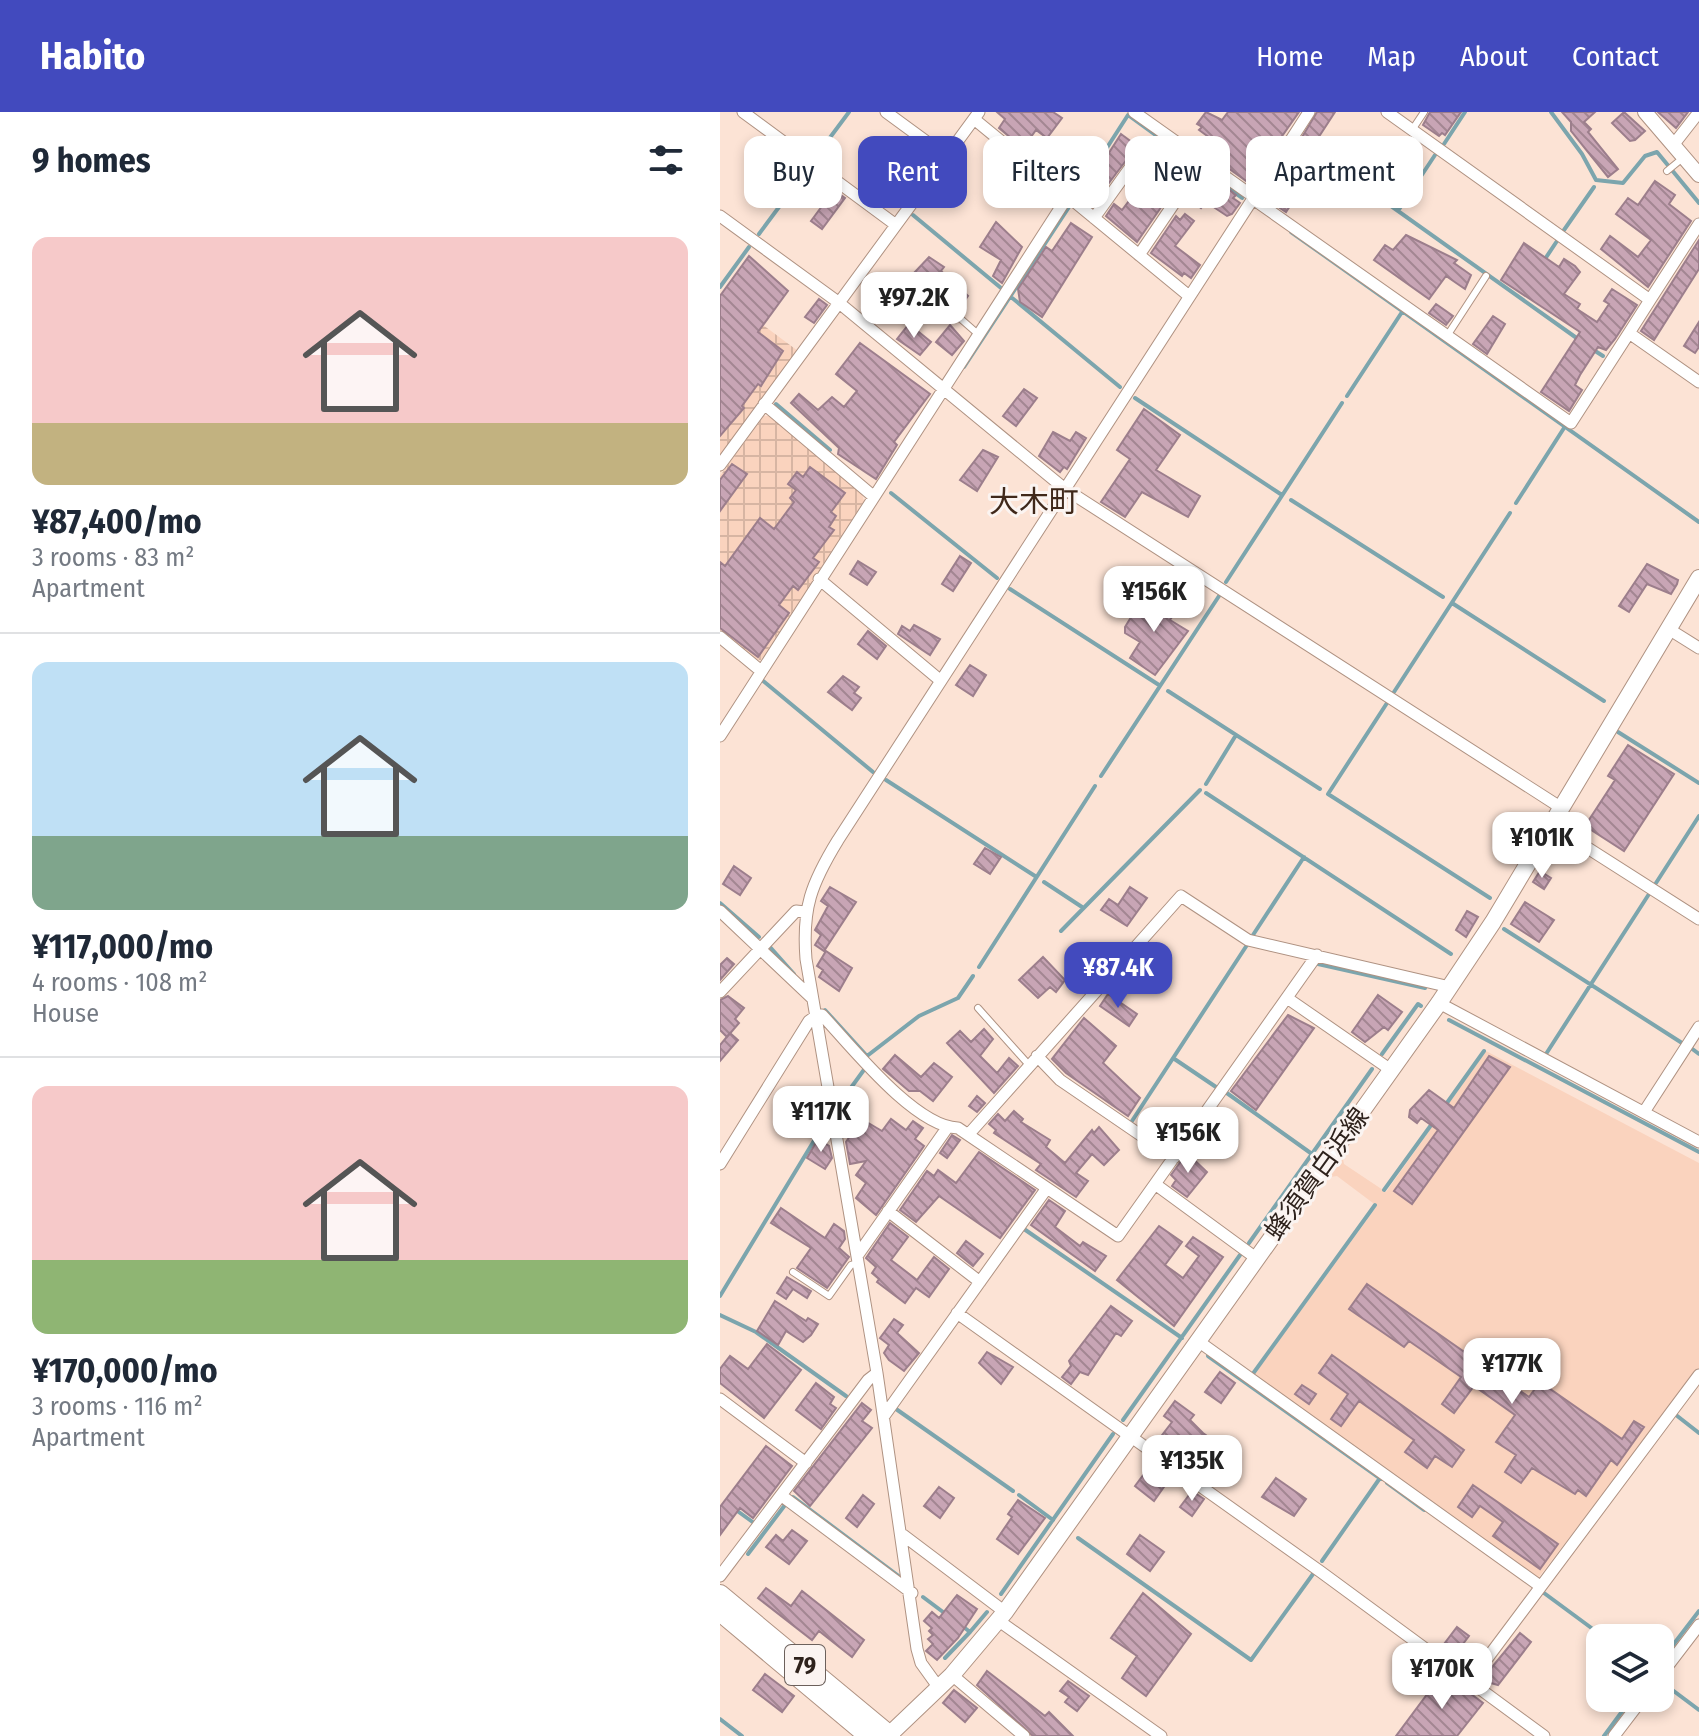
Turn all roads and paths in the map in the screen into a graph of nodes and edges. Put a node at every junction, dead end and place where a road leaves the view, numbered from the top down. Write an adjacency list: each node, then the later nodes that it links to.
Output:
1 (743, 112): 28 (street)
2 (886, 112): 11 (street)
3 (1134, 112): 19 (street)
4 (1309, 112): 14 (street)
5 (1387, 112): 10 (street)
6 (1424, 112): 10 (lane)
7 (1645, 112): 15 (street)
8 (1699, 112): 15 (street)
9 (977, 116): 12 (street); 13 (street)
10 (1412, 130): 33 (street)
11 (919, 136)
12 (962, 136)
13 (1000, 136)
14 (1293, 136)
15 (1674, 144): 16 (street)
16 (1680, 161): 17 (lane); 18 (street)
17 (1667, 171)
18 (1699, 175)
19 (1246, 193)
20 (908, 208): 28 (street)
21 (1060, 208): 36 (street)
22 (1082, 208): 26 (street)
23 (1246, 208): 32 (street)
24 (1267, 208): 37 (street)
25 (720, 216): 34 (street)
26 (1094, 218): 29 (street); 29 (street)
27 (1699, 224): 33 (street)
28 (896, 225): 34 (street)
29 (1139, 255): 32 (street)
30 (1486, 276): 37 (lane)
31 (913, 277): 36 (lane)
32 (1189, 296): 42 (street)
33 (1650, 300): 35 (street)
34 (838, 302): 39 (street); 40 (street)
35 (1629, 333): 37 (street); 38 (street)
36 (978, 334): 39 (street)
37 (1447, 336)
38 (1699, 382)
39 (943, 388): 42 (street); 43 (street)
40 (764, 404): 41 (street); 43 (street)
41 (720, 465)
42 (1065, 489): 50 (street); 52 (street)
43 (873, 496): 45 (street)
44 (1699, 578): 46 (main road, 蜂須賀白浜線)
45 (819, 579): 49 (street); 50 (street)
46 (1667, 628): 48 (street); 52 (main road, 蜂須賀白浜線)
47 (720, 637): 49 (street)
48 (1699, 648)
49 (761, 671): 51 (street)
50 (941, 681): 55 (street)
51 (720, 736)
52 (1560, 807): 53 (main road, 蜂須賀白浜線)
53 (1550, 824): 56 (street); 59 (main road, 蜂須賀白浜線)
54 (720, 911): 57 (street)
55 (805, 912): 57 (street); 61 (street)
56 (1699, 919)
57 (762, 947): 60 (street); 61 (street)
58 (1317, 955): 59 (street); 62 (street); 67 (street)
59 (1450, 987): 63 (main road, 蜂須賀白浜線)
60 (720, 992)
61 (812, 998): 65 (street)
62 (1287, 998): 68 (street); 73 (street)
63 (1439, 1003): 68 (main road, 蜂須賀白浜線); 69 (street)
64 (978, 1008): 67 (lane)
65 (816, 1016): 70 (street); 74 (street); 79 (street)
66 (1699, 1027): 69 (street)
67 (1033, 1060): 71 (street); 73 (street)
68 (1391, 1070): 78 (main road, 蜂須賀白浜線)
69 (1644, 1112): 72 (street)
70 (947, 1128): 71 (street); 77 (street)
71 (968, 1135): 76 (street)
72 (1699, 1142)
73 (1174, 1158): 75 (street)
74 (721, 1160)
75 (1155, 1184): 76 (street); 78 (street)
76 (1047, 1188): 81 (street)
77 (888, 1211): 79 (street); 81 (street)
78 (1256, 1258): 83 (main road, 蜂須賀白浜線)
79 (857, 1260): 80 (lane); 84 (street)
80 (793, 1272)
81 (980, 1282): 82 (street)
82 (957, 1313): 87 (street); 88 (street)
83 (1198, 1341): 88 (main road, 蜂須賀白浜線); 93 (street)
84 (877, 1373): 87 (street); 89 (street)
85 (1699, 1375): 93 (street)
86 (720, 1399): 89 (street)
87 (884, 1416): 91 (street)
88 (1131, 1437): 97 (main road, 蜂須賀白浜線); 101 (street)
89 (806, 1463): 90 (street)
90 (782, 1496): 92 (street); 94 (street)
91 (903, 1535): 94 (street); 97 (street)
92 (720, 1576)
93 (1540, 1586): 101 (street)
94 (912, 1593): 102 (street)
95 (720, 1594): 105 (main road, 79)
96 (720, 1612): 104 (main road, 79)
97 (1002, 1617): 100 (main road, 蜂須賀白浜線); 107 (street)
98 (1699, 1625): 99 (street)
99 (1674, 1658)
100 (952, 1675): 102 (main road, 蜂須賀白浜線); 106 (street)
101 (1471, 1680): 108 (street)
102 (939, 1688): 105 (main road, 蜂須賀白浜線)
103 (1632, 1712): 109 (street)
104 (868, 1736)
105 (889, 1736)
106 (1024, 1736)
107 (1161, 1736)
108 (1544, 1736)
109 (1614, 1736)

